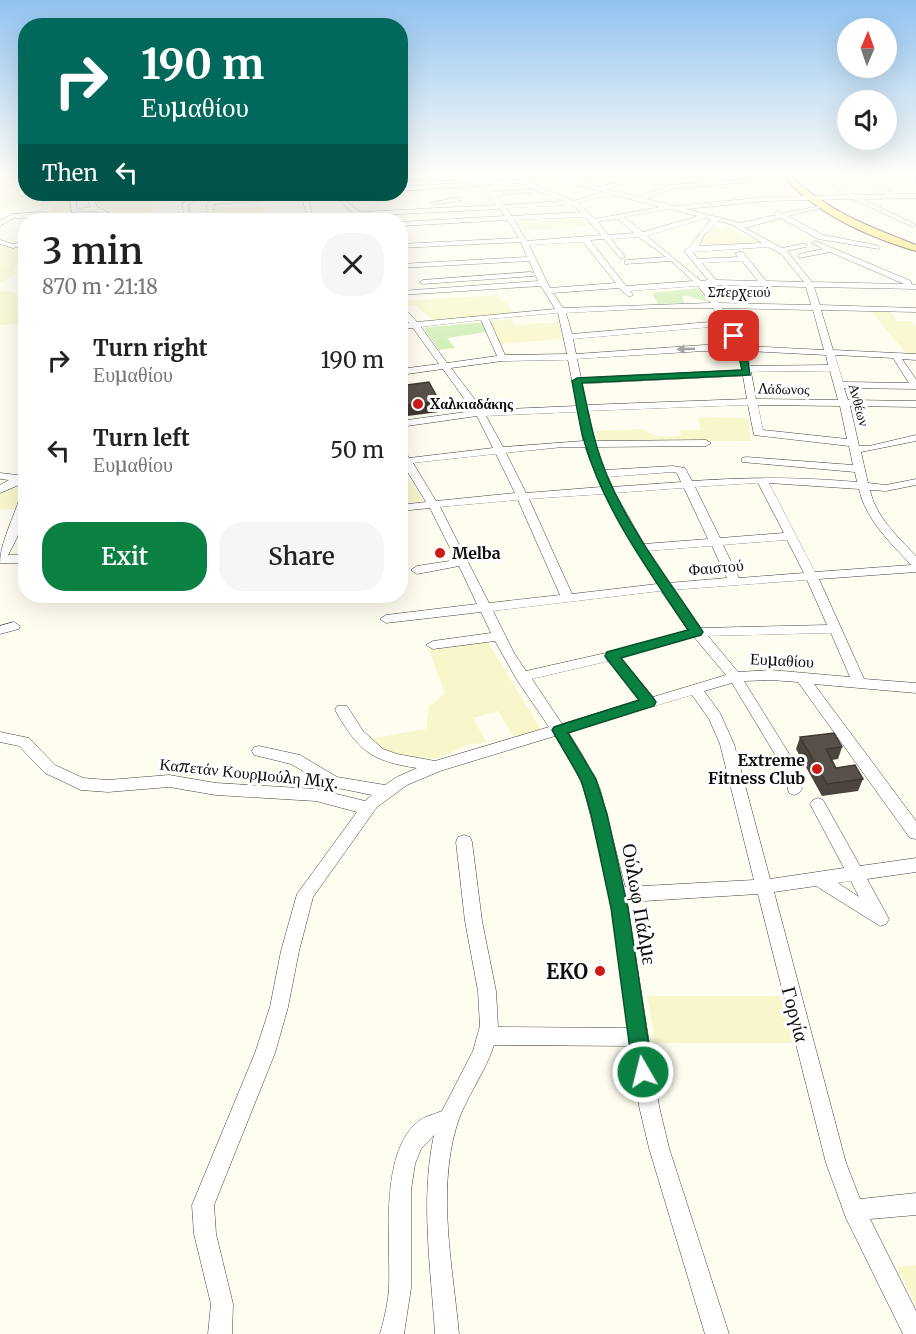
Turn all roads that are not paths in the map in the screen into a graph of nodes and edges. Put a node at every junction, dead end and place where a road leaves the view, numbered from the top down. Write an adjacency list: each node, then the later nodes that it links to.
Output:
1 (437, 237): 16 (street)
2 (448, 237): 30 (street)
3 (472, 237): 15 (street)
4 (522, 237): 15 (street)
5 (604, 237): 12 (street)
6 (606, 237): 27 (street)
7 (646, 237): 27 (street)
8 (699, 237): 22 (street)
9 (758, 237): 18 (street, Ανθέων)
10 (894, 237): 19 (main road)
11 (806, 239): 13 (street); 23 (street); 24 (street); 25 (street)
12 (586, 240): 15 (street); 40 (street)
13 (833, 241): 21 (street); 24 (street)
14 (0, 242): 17 (street)
15 (525, 242): 26 (street)
16 (408, 244)
17 (18, 245)
18 (771, 245): 20 (street); 23 (street, Ανθέων)
19 (914, 246)
20 (734, 247): 22 (street); 28 (street)
21 (876, 247)
22 (693, 249): 29 (street)
23 (781, 250): 31 (street, Ανθέων)
24 (831, 250): 25 (street); 41 (street)
25 (802, 256): 31 (street)
26 (533, 259): 30 (street); 38 (street)
27 (673, 259): 33 (street)
28 (743, 259): 29 (street); 37 (street)
29 (696, 261): 36 (street)
30 (457, 263): 32 (street)
31 (796, 264): 39 (street, Ανθέων)
32 (408, 266)
33 (691, 274): 35 (street); 40 (street)
34 (423, 282): 38 (street)
35 (700, 282): 36 (street); 40 (street); 43 (street)
36 (714, 282): 37 (street)
37 (763, 282): 39 (street)
38 (543, 283): 40 (street); 42 (street); 48 (street)
39 (809, 283): 41 (street); 45 (street, Ανθέων)
40 (621, 285): 44 (street)
41 (916, 287)
42 (408, 292)
43 (716, 305): 44 (street, Σπερχειού); 45 (street, Σπερχειού); 52 (street)
44 (635, 307): 48 (street, Σπερχειού)
45 (816, 307): 46 (street, Σπερχειού); 57 (street, Ανθέων)
46 (905, 310): 47 (street, Σπερχειού); 51 (street)
47 (916, 310)
48 (562, 312): 50 (street, Σπερχειού); 55 (street)
49 (408, 316): 54 (street)
50 (484, 318): 54 (street, Σπερχειού); 61 (street)
51 (916, 319)
52 (726, 323): 55 (street); 56 (street)
53 (408, 326): 54 (street, Σπερχειού)
54 (416, 326): 62 (street)
55 (569, 337): 58 (street)
56 (742, 348): 57 (street); 58 (street, one-way to 58); 65 (street)
57 (828, 352): 59 (street); 63 (street, Ανθέων)
58 (573, 357): 61 (street); 66 (street)
59 (896, 357): 60 (street); 68 (street)
60 (916, 357)
61 (502, 358): 62 (street)
62 (446, 365): 64 (street); 73 (street)
63 (834, 368): 65 (street); 67 (street, Ανθέων)
64 (408, 371)
65 (747, 371): 66 (street); 69 (street)
66 (577, 381): 72 (street)
67 (838, 385): 68 (street); 70 (street, Ανθέων)
68 (916, 386)
69 (751, 402): 70 (street, Λάδωνος); 72 (street, Λάδωνος); 78 (street)
70 (844, 403): 71 (street, Λάδωνος); 78 (street, Ανθέων)
71 (916, 404)
72 (582, 408): 73 (street, Λάδωνος); 76 (street)
73 (480, 414): 74 (street, Λάδωνος); 79 (street)
74 (408, 423)
75 (916, 438): 78 (street)
76 (589, 443): 77 (street); 79 (street); 84 (street)
77 (706, 443)
78 (854, 446): 83 (street, Ανθέων)
79 (499, 450): 80 (street); 94 (street)
80 (408, 458)
81 (746, 460): 83 (street)
82 (408, 466): 95 (street, Ούλωφ Πάλμε)
83 (858, 469): 91 (street, Ανθέων)
84 (600, 474): 90 (street); 93 (street)
85 (0, 476): 86 (street)
86 (18, 478)
87 (762, 480): 90 (street); 91 (street); 98 (street)
88 (18, 481): 92 (street)
89 (916, 482): 91 (street)
90 (689, 484): 93 (street); 99 (street)
91 (862, 486): 104 (street, Ανθέων)
92 (0, 490)
93 (608, 490): 94 (street); 100 (street)
94 (522, 496): 95 (street); 110 (street)
95 (433, 503): 96 (street); 103 (street, Ούλωφ Πάλμε)
96 (408, 507)
97 (18, 532): 101 (street)
98 (791, 536): 99 (street); 107 (street)
99 (715, 542): 100 (street); 108 (street)
100 (640, 548): 109 (street)
101 (0, 558): 102 (street)
102 (18, 559)
103 (463, 562): 106 (street); 111 (street, Ούλωφ Πάλμε)
104 (916, 563)
105 (916, 568): 107 (street, Φαιστού)
106 (417, 570)
107 (811, 575): 108 (street, Φαιστού); 114 (street)
108 (735, 582): 109 (street, Φαιστού)
109 (665, 587): 110 (street, Φαιστού); 116 (street)
110 (567, 597): 111 (street, Φαιστού)
111 (483, 606): 112 (street, Φαιστού); 117 (street, Ούλωφ Πάλμε)
112 (386, 619)
113 (14, 626): 115 (street)
114 (835, 629): 116 (street); 123 (street)
115 (0, 630)
116 (696, 632): 119 (street); 121 (street)
117 (498, 636): 118 (street); 120 (street, Ούλωφ Πάλμε)
118 (433, 645)
119 (612, 656): 120 (street); 126 (street)
120 (522, 677): 128 (street, Ούλωφ Πάλμε)
121 (735, 677): 122 (street, Ευμαθίου); 125 (street, Ευμαθίου); 132 (street)
122 (803, 679): 123 (street, Ευμαθίου); 136 (street)
123 (860, 684): 124 (street, Ευμαθίου)
124 (916, 687)
125 (694, 688): 126 (street, Ευμαθίου); 141 (street, Γοργία)
126 (649, 702): 128 (street, Ευμαθίου)
127 (342, 710): 131 (street)
128 (559, 730): 131 (street, Ευμαθίου); 142 (street, Ούλωφ Πάλμε)
129 (0, 737): 135 (street, Καπετάν Κουρμούλη Μιχ.)
130 (259, 751): 133 (street)
131 (435, 767): 133 (street, Ευμαθίου)
132 (794, 789)
133 (386, 791): 135 (street, Ευμαθίου)
134 (818, 804): 139 (street)
135 (367, 808): 148 (street, Ευμαθίου)
136 (916, 833)
137 (465, 842): 143 (street)
138 (916, 865): 139 (street)
139 (857, 874): 140 (street); 140 (street)
140 (820, 880): 141 (street)
141 (762, 887): 142 (street); 147 (street, Γοργία)
142 (618, 896): 144 (street, Ούλωφ Πάλμε)
143 (487, 1036): 144 (street); 145 (street)
144 (638, 1037): 151 (street, Ούλωφ Πάλμε)
145 (448, 1119): 149 (street); 150 (street)
146 (916, 1204): 147 (street)
147 (854, 1210): 152 (street, Γοργία)
148 (220, 1334)
149 (392, 1334)
150 (447, 1334)
151 (717, 1334)
152 (915, 1334)

